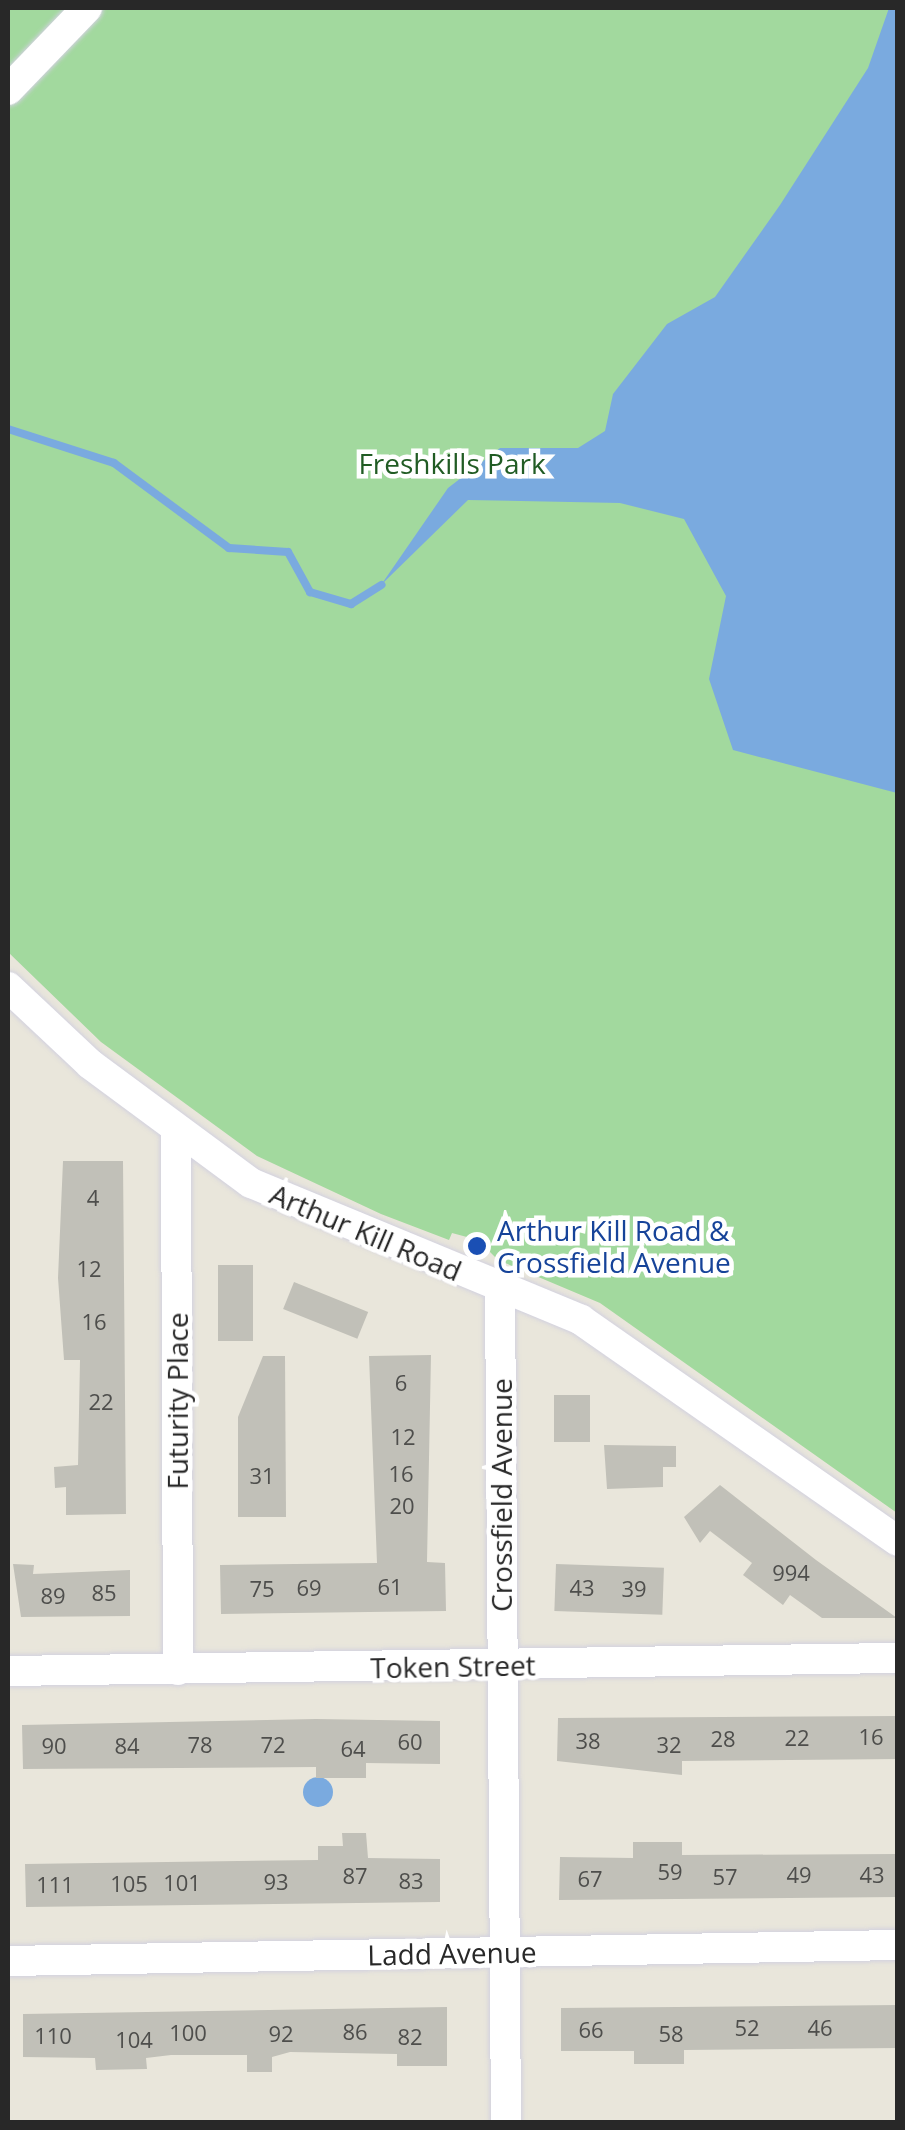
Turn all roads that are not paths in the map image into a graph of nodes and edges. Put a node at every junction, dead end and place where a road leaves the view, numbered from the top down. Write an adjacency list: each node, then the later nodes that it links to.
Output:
1 (87, 8): 2 (street)
2 (8, 90)
3 (8, 987): 4 (street, Arthur Kill Road)
4 (176, 1133): 5 (street, Arthur Kill Road); 9 (street, Futurity Place)
5 (500, 1288): 6 (street, Arthur Kill Road); 8 (street, Crossfield Avenue)
6 (898, 1541)
7 (898, 1658): 8 (street, Token Street)
8 (501, 1666): 9 (street, Token Street); 12 (street, Crossfield Avenue)
9 (178, 1670): 10 (street, Token Street)
10 (8, 1671)
11 (898, 1946): 12 (street, Ladd Avenue)
12 (504, 1952): 13 (street, Ladd Avenue); 14 (street, Crossfield Avenue)
13 (8, 1961)
14 (506, 2122)

